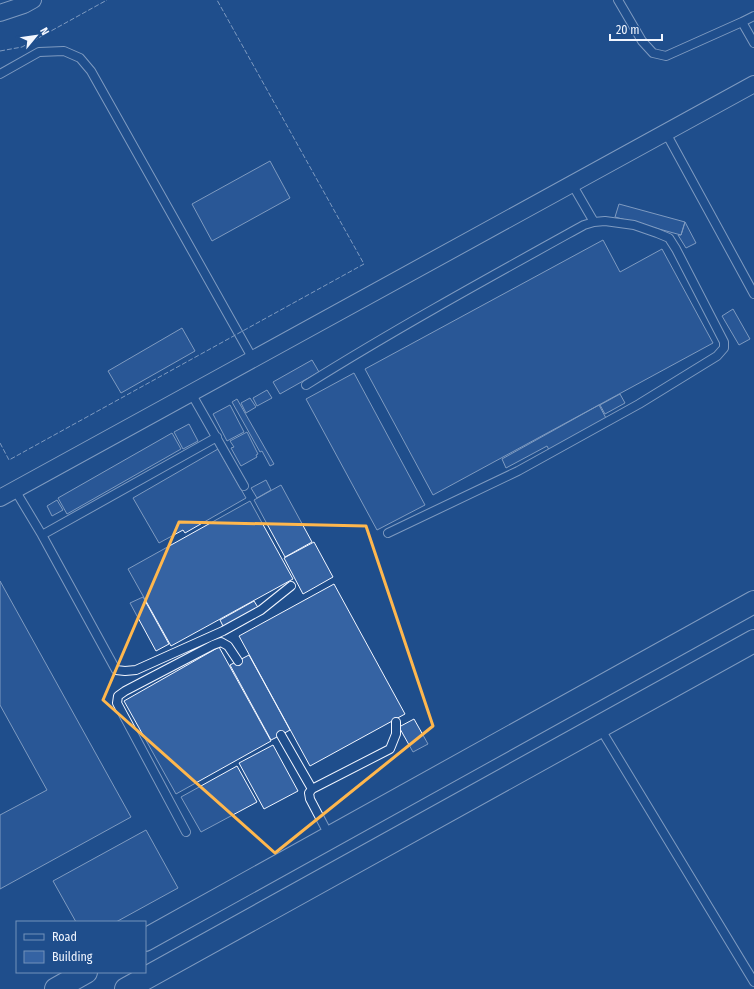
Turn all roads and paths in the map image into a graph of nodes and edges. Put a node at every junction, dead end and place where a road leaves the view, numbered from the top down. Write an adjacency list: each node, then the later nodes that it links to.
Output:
1 (34, 0): 3 (street)
2 (618, 0): 5 (lane)
3 (0, 13)
4 (754, 16): 5 (lane)
5 (742, 22): 6 (lane)
6 (754, 43)
7 (0, 74): 13 (lane)
8 (754, 84): 9 (street)
9 (666, 133): 10 (street); 12 (lane)
10 (572, 184): 11 (lane); 13 (street)
11 (594, 222): 14 (lane); 20 (lane)
12 (754, 294)
13 (253, 359): 15 (street)
14 (306, 385)
15 (191, 393): 16 (lane); 18 (street)
16 (217, 437): 17 (lane); 21 (lane)
17 (244, 486)
18 (15, 490): 19 (street); 21 (lane)
19 (0, 498)
20 (388, 533)
21 (42, 536): 22 (lane)
22 (291, 586)
23 (754, 602): 29 (main road)
24 (754, 641): 27 (main road)
25 (238, 661): 32 (lane)
26 (396, 722): 30 (lane)
27 (599, 727): 31 (main road); 36 (lane)
28 (281, 736): 30 (lane)
29 (450, 770): 31 (main road); 33 (main road)
30 (312, 789): 33 (lane)
31 (469, 799): 38 (main road)
32 (186, 832)
33 (330, 837): 34 (main road)
34 (146, 939)
35 (84, 973): 37 (main road)
36 (754, 982)
37 (56, 989)
38 (126, 989)

